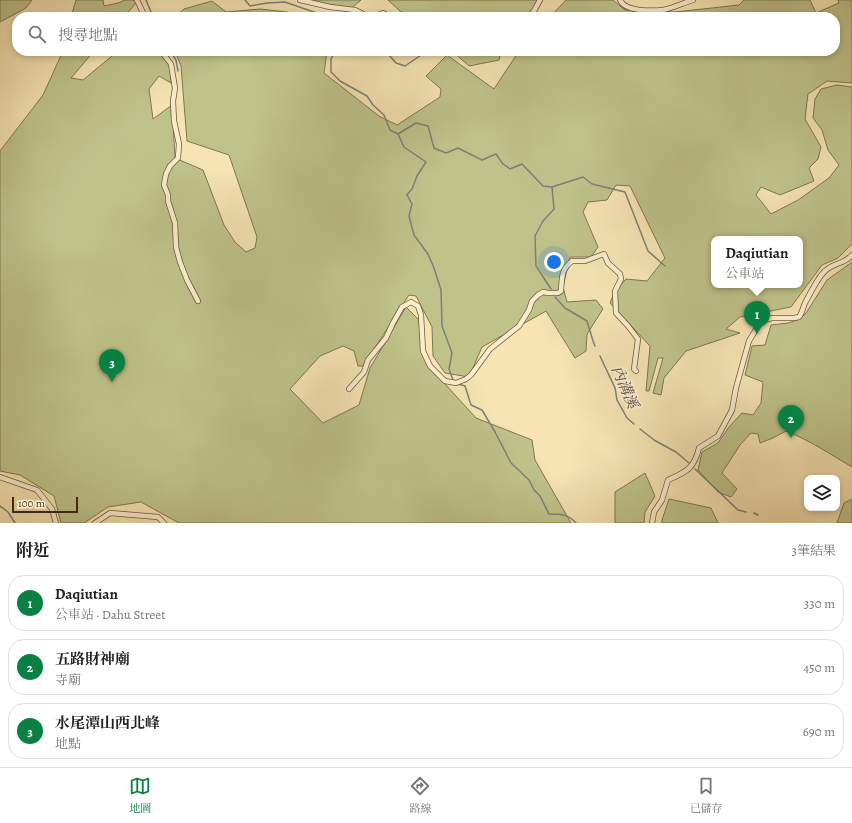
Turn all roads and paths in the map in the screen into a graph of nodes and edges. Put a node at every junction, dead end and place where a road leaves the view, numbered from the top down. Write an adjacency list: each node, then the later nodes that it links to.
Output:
1 (137, 0): 6 (street)
2 (300, 0): 7 (street)
3 (540, 0): 8 (street)
4 (620, 0): 5 (street)
5 (693, 0)
6 (143, 12)
7 (359, 12)
8 (533, 12)
9 (164, 56): 11 (street)
10 (852, 255): 18 (street)
11 (198, 302)
12 (636, 371): 13 (street)
13 (349, 389)
14 (0, 477): 15 (street)
15 (56, 523)
16 (95, 523): 17 (street)
17 (164, 523)
18 (652, 523)

